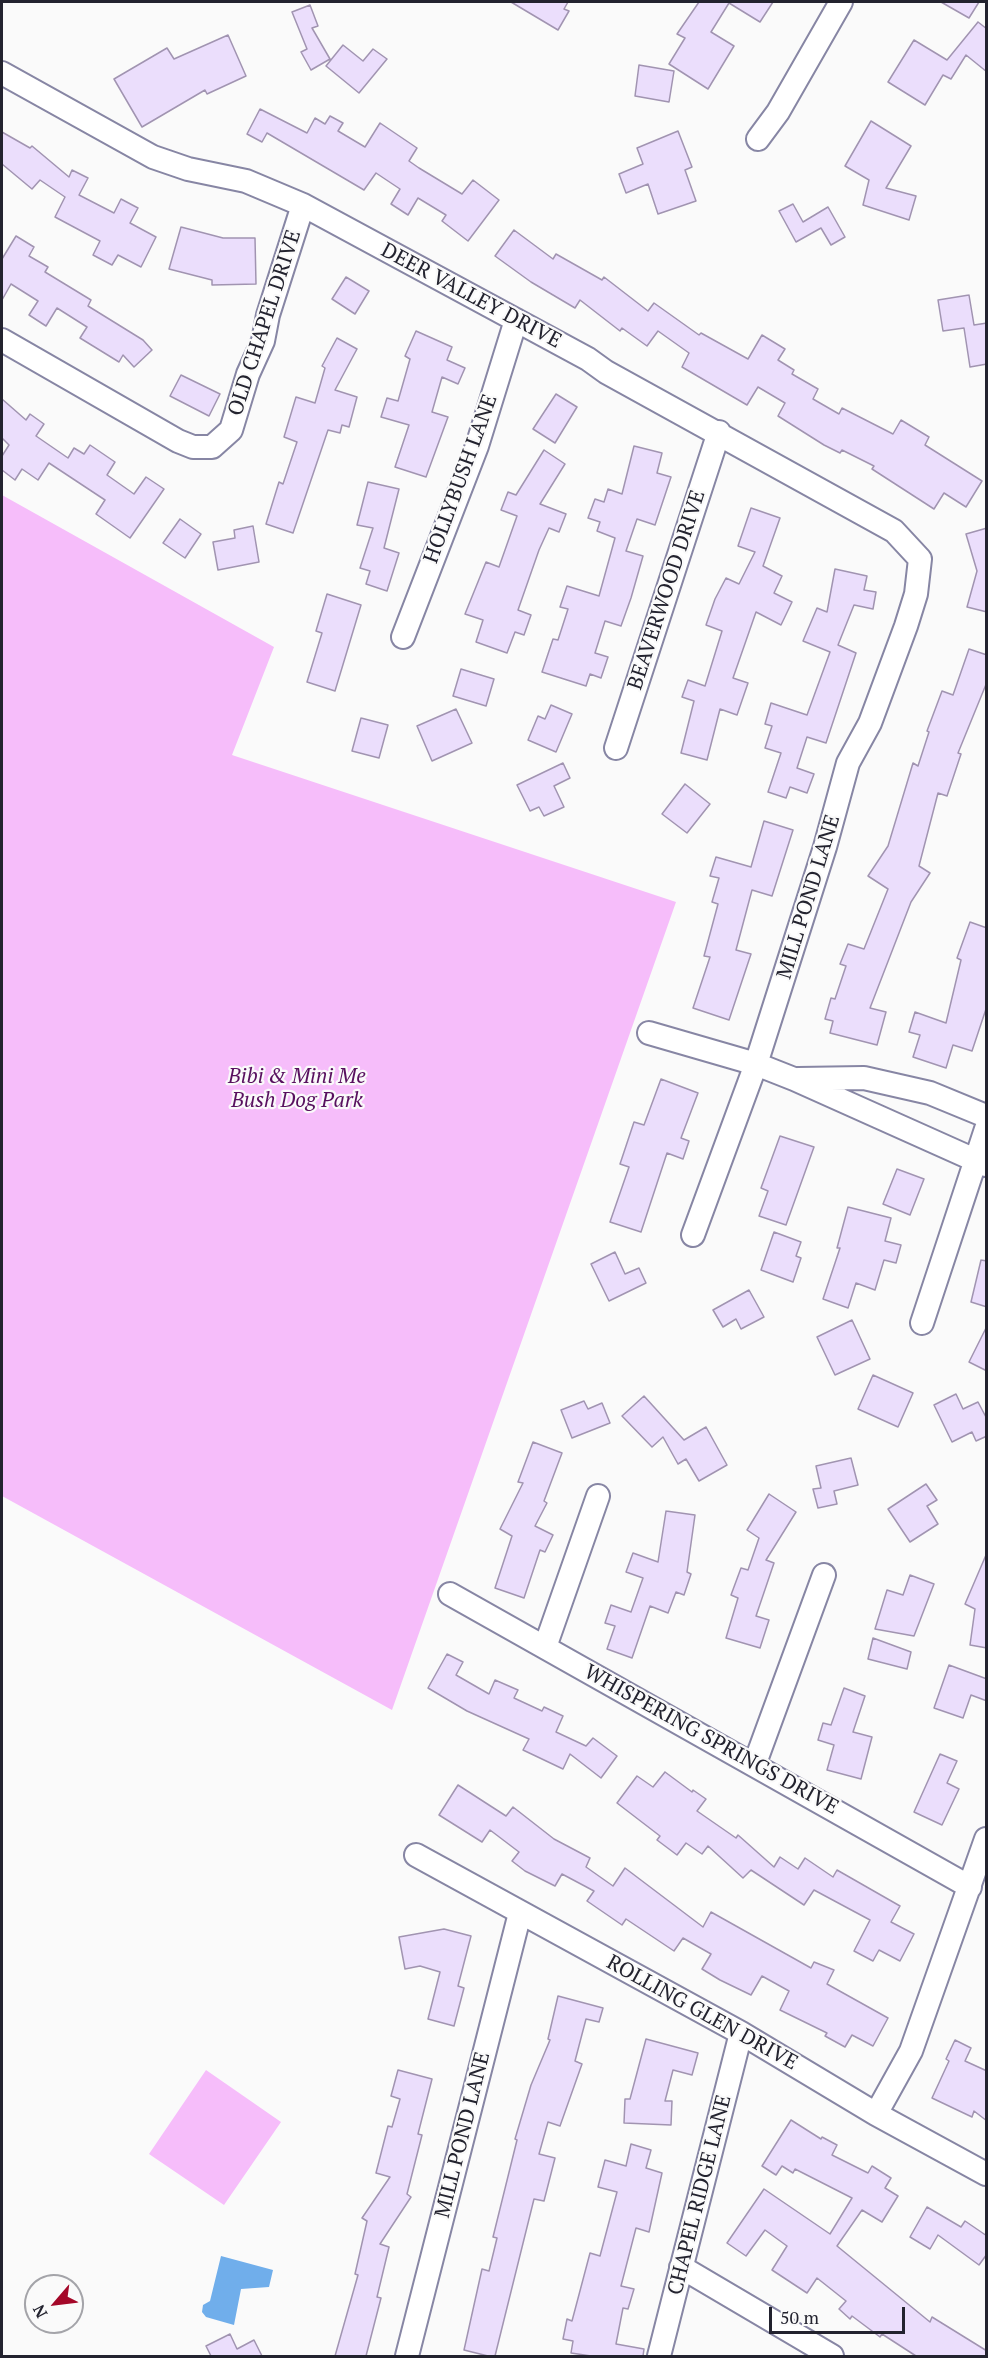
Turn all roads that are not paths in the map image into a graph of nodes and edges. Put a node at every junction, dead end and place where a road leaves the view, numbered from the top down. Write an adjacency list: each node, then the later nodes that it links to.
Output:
1 (841, 2): 3 (street)
2 (2, 74): 4 (street, DEER VALLEY DRIVE)
3 (758, 139)
4 (303, 205): 5 (street, DEER VALLEY DRIVE); 6 (street, OLD CHAPEL DRIVE)
5 (516, 320): 7 (street, DEER VALLEY DRIVE); 9 (street, HOLLYBUSH LANE)
6 (2, 340)
7 (719, 432): 8 (street, DEER VALLEY DRIVE); 10 (street, BEAVERWOOD DRIVE)
8 (920, 559): 12 (street, MILL POND LANE)
9 (403, 637)
10 (615, 748)
11 (649, 1033): 12 (street)
12 (756, 1065): 13 (street); 17 (street, MILL POND LANE)
13 (794, 1078): 14 (street); 16 (street)
14 (987, 1116)
15 (987, 1129): 16 (street)
16 (981, 1163): 18 (street)
17 (693, 1235)
18 (922, 1323)
19 (598, 1496): 22 (street)
20 (824, 1575): 23 (street)
21 (450, 1594): 22 (street, WHISPERING SPRINGS DRIVE)
22 (545, 1647): 23 (street, WHISPERING SPRINGS DRIVE)
23 (755, 1763): 26 (street, WHISPERING SPRINGS DRIVE)
24 (987, 1839): 26 (street)
25 (416, 1855): 27 (street, ROLLING GLEN DRIVE)
26 (970, 1887): 29 (street)
27 (520, 1912): 28 (street, ROLLING GLEN DRIVE); 32 (street, MILL POND LANE)
28 (741, 2033): 29 (street, ROLLING GLEN DRIVE); 31 (street, CHAPEL RIDGE LANE)
29 (876, 2114): 30 (street, ROLLING GLEN DRIVE)
30 (987, 2174)
31 (681, 2267): 33 (street, CHAPEL RIDGE LANE); 34 (street)
32 (406, 2356)
33 (659, 2356)
34 (832, 2356)

